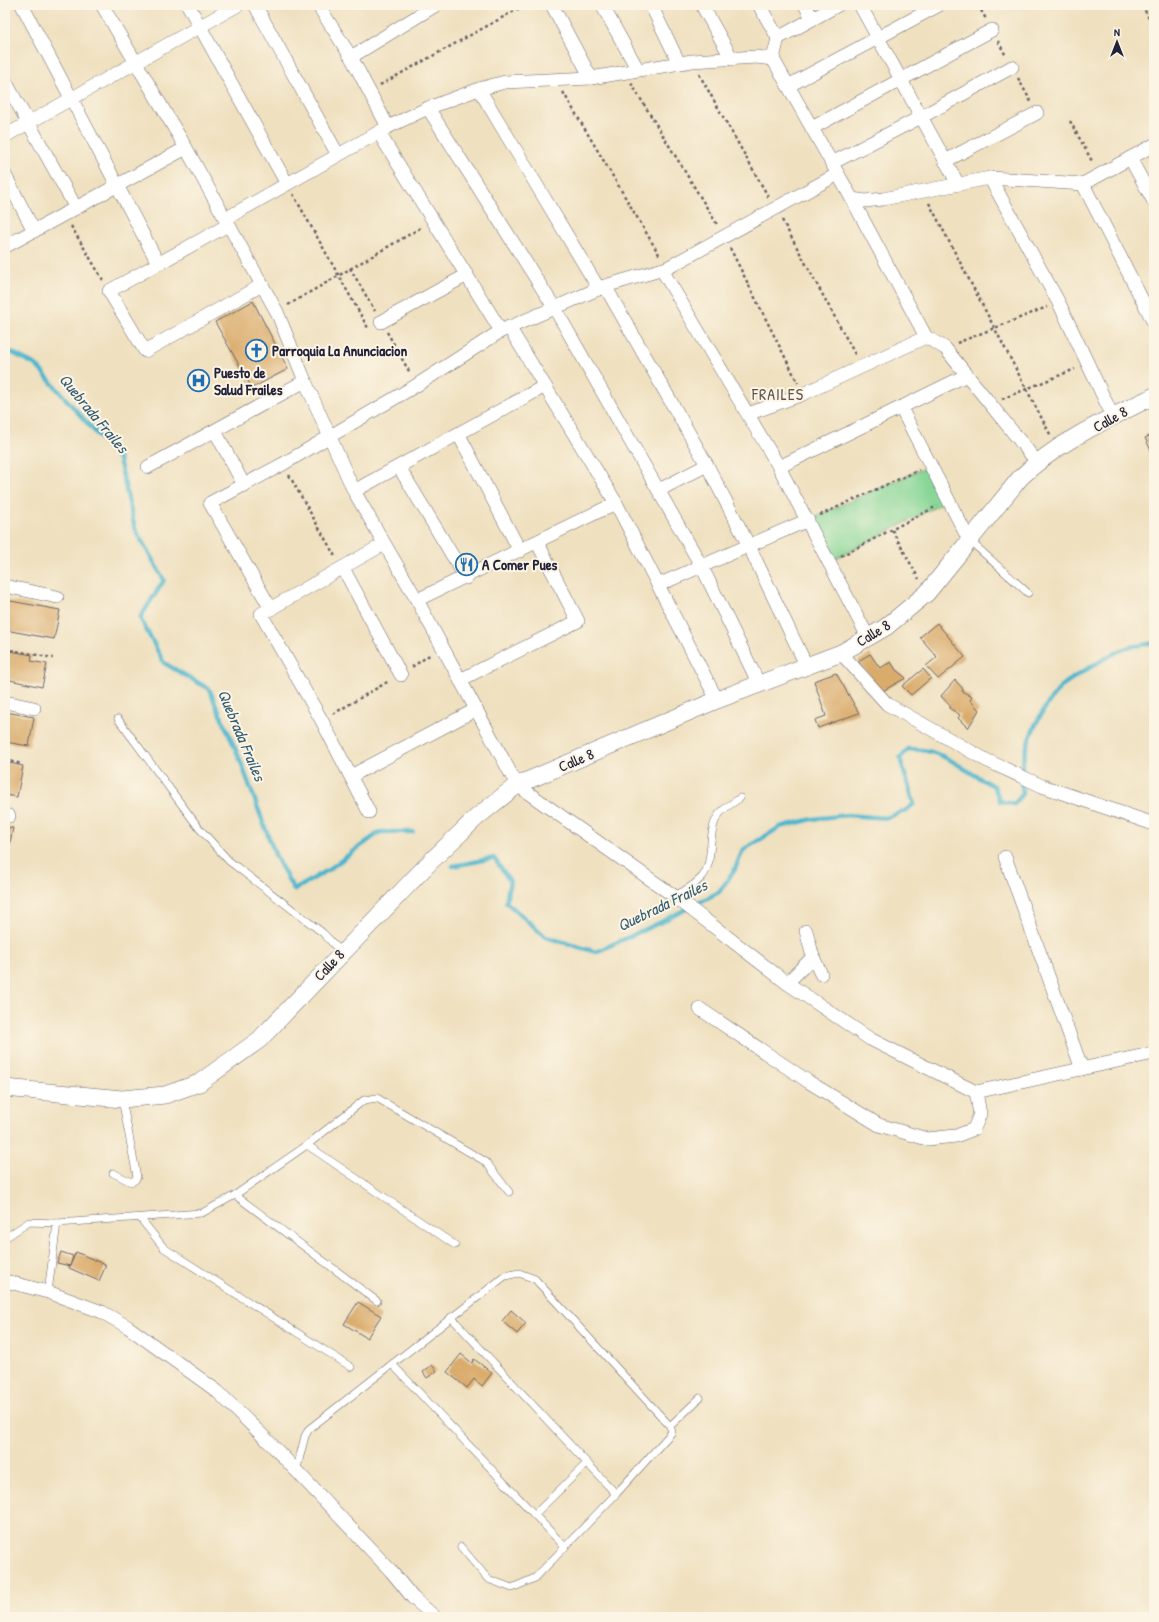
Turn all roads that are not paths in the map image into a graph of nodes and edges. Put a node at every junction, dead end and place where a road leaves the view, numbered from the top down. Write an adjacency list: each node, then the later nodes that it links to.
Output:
1 (22, 5): 34 (street)
2 (102, 5): 25 (street)
3 (188, 5): 18 (street)
4 (238, 5): 18 (street)
5 (254, 5): 44 (street)
6 (318, 5): 22 (street)
7 (436, 5): 22 (street)
8 (552, 5): 29 (street)
9 (602, 5): 28 (street)
10 (650, 5): 26 (street)
11 (702, 5): 23 (street)
12 (758, 5): 21 (street)
13 (805, 5): 17 (street)
14 (838, 5): 17 (street)
15 (860, 5): 20 (street)
16 (939, 5): 20 (street)
17 (812, 18): 21 (street)
18 (200, 26): 25 (street); 50 (street)
19 (992, 30): 30 (street)
20 (877, 37): 30 (street); 32 (street)
21 (778, 38): 24 (street)
22 (351, 57): 40 (street)
23 (732, 59): 24 (street); 26 (street)
24 (773, 59): 32 (street)
25 (136, 63): 34 (street); 43 (street)
26 (679, 63): 28 (street)
27 (1012, 67): 37 (street)
28 (638, 70): 29 (street)
29 (591, 78): 33 (street)
30 (902, 79): 37 (street); 39 (street)
31 (5, 81): 38 (street)
32 (788, 86): 39 (street)
33 (479, 89): 35 (street); 64 (street)
34 (72, 99): 38 (street); 53 (street)
35 (428, 108): 40 (street); 65 (street)
36 (1037, 113): 46 (street)
37 (921, 117): 46 (street); 47 (street)
38 (29, 123): 41 (street); 56 (street)
39 (812, 128): 47 (street)
40 (384, 130): 44 (street); 62 (street)
41 (5, 136)
42 (1154, 145): 45 (street)
43 (186, 148): 53 (street); 57 (street)
44 (338, 155): 50 (street)
45 (1130, 158): 52 (street); 55 (street)
46 (946, 161): 51 (street)
47 (835, 168): 54 (street); 61 (street)
48 (5, 175): 58 (street)
49 (990, 178): 51 (street); 52 (street); 76 (street)
50 (287, 184): 57 (street)
51 (958, 184): 54 (street)
52 (1083, 184): 67 (street)
53 (117, 186): 56 (street); 60 (street)
54 (852, 200): 69 (street)
55 (1154, 202)
56 (76, 208): 58 (street)
57 (226, 222): 60 (street); 63 (street)
58 (34, 231): 59 (street)
59 (6, 246)
60 (158, 263): 63 (street)
61 (665, 269): 64 (street); 75 (street)
62 (467, 275): 66 (street); 68 (street)
63 (262, 285): 71 (street)
64 (602, 288): 65 (street); 81 (street)
65 (554, 308): 68 (street); 86 (street)
66 (381, 322)
67 (1154, 323)
68 (505, 329): 72 (street); 79 (street)
69 (926, 337): 70 (street); 75 (street)
70 (967, 375): 74 (street); 80 (street)
71 (305, 381): 77 (street); 79 (street)
72 (545, 386): 78 (street); 88 (street)
73 (1154, 396): 76 (street, Calle 8)
74 (901, 408): 84 (street); 90 (street)
75 (748, 414): 84 (street)
76 (1113, 417): 80 (street, Calle 8)
77 (215, 431): 82 (street); 85 (street)
78 (459, 435): 83 (street); 94 (street)
79 (329, 436): 85 (street); 87 (street)
80 (1037, 462): 90 (street, Calle 8)
81 (707, 465): 86 (street); 93 (street)
82 (148, 467)
83 (399, 467): 87 (street); 97 (street)
84 (779, 467): 89 (street)
85 (244, 484): 103 (street)
86 (659, 490): 95 (street)
87 (354, 491): 92 (street)
88 (616, 503): 91 (street); 98 (street)
89 (808, 520): 93 (street); 104 (street)
90 (968, 540): 100 (lane); 104 (street, Calle 8)
91 (537, 542): 94 (street); 108 (street)
92 (384, 544): 96 (street); 102 (street)
93 (749, 546): 95 (street); 106 (street)
94 (520, 551): 97 (street)
95 (702, 567): 98 (street); 109 (street)
96 (343, 568): 103 (street); 107 (street)
97 (466, 578): 102 (street)
98 (658, 585): 110 (street)
99 (5, 586): 101 (street)
100 (1028, 593)
101 (57, 597)
102 (417, 600): 108 (street)
103 (271, 609): 115 (street)
104 (868, 637): 105 (street, Calle 8)
105 (841, 653): 106 (street, Calle 8); 119 (street)
106 (807, 667): 109 (street, Calle 8)
107 (401, 675)
108 (460, 680): 113 (street)
109 (759, 684): 110 (street, Calle 8)
110 (716, 700): 116 (street, Calle 8)
111 (5, 702): 112 (street)
112 (34, 708)
113 (475, 710): 115 (street); 116 (street)
114 (118, 719): 123 (lane)
115 (351, 776): 118 (street)
116 (517, 785): 121 (street); 123 (street, Calle 8)
117 (740, 798): 121 (lane)
118 (368, 812)
119 (1154, 824)
120 (1005, 857): 129 (street)
121 (677, 900): 126 (street)
122 (806, 931): 124 (street)
123 (341, 952): 132 (street, Calle 8)
124 (813, 957): 125 (street); 126 (street)
125 (821, 974)
126 (787, 983): 131 (street)
127 (700, 1009): 131 (street)
128 (1154, 1053): 129 (street)
129 (1082, 1069): 131 (street)
130 (5, 1088): 132 (street, Calle 8)
131 (976, 1092)
132 (122, 1099): 134 (lane)
133 (307, 1145): 135 (lane); 136 (lane); 140 (lane)
134 (113, 1173)
135 (509, 1192)
136 (235, 1195): 137 (lane); 143 (lane)
137 (140, 1218): 138 (lane); 146 (lane)
138 (57, 1223): 139 (lane); 142 (lane)
139 (5, 1238)
140 (455, 1245)
141 (5, 1280): 142 (street)
142 (48, 1292): 150 (street)
143 (377, 1301)
144 (451, 1317): 145 (lane); 148 (lane); 149 (lane)
145 (392, 1364): 150 (lane); 152 (lane)
146 (351, 1367)
147 (700, 1398): 148 (lane)
148 (670, 1426): 151 (lane)
149 (587, 1463): 151 (lane); 152 (lane)
150 (296, 1472): 155 (street)
151 (616, 1494): 154 (lane)
152 (534, 1515): 154 (lane)
153 (461, 1547): 154 (lane)
154 (565, 1547)
155 (435, 1617)

